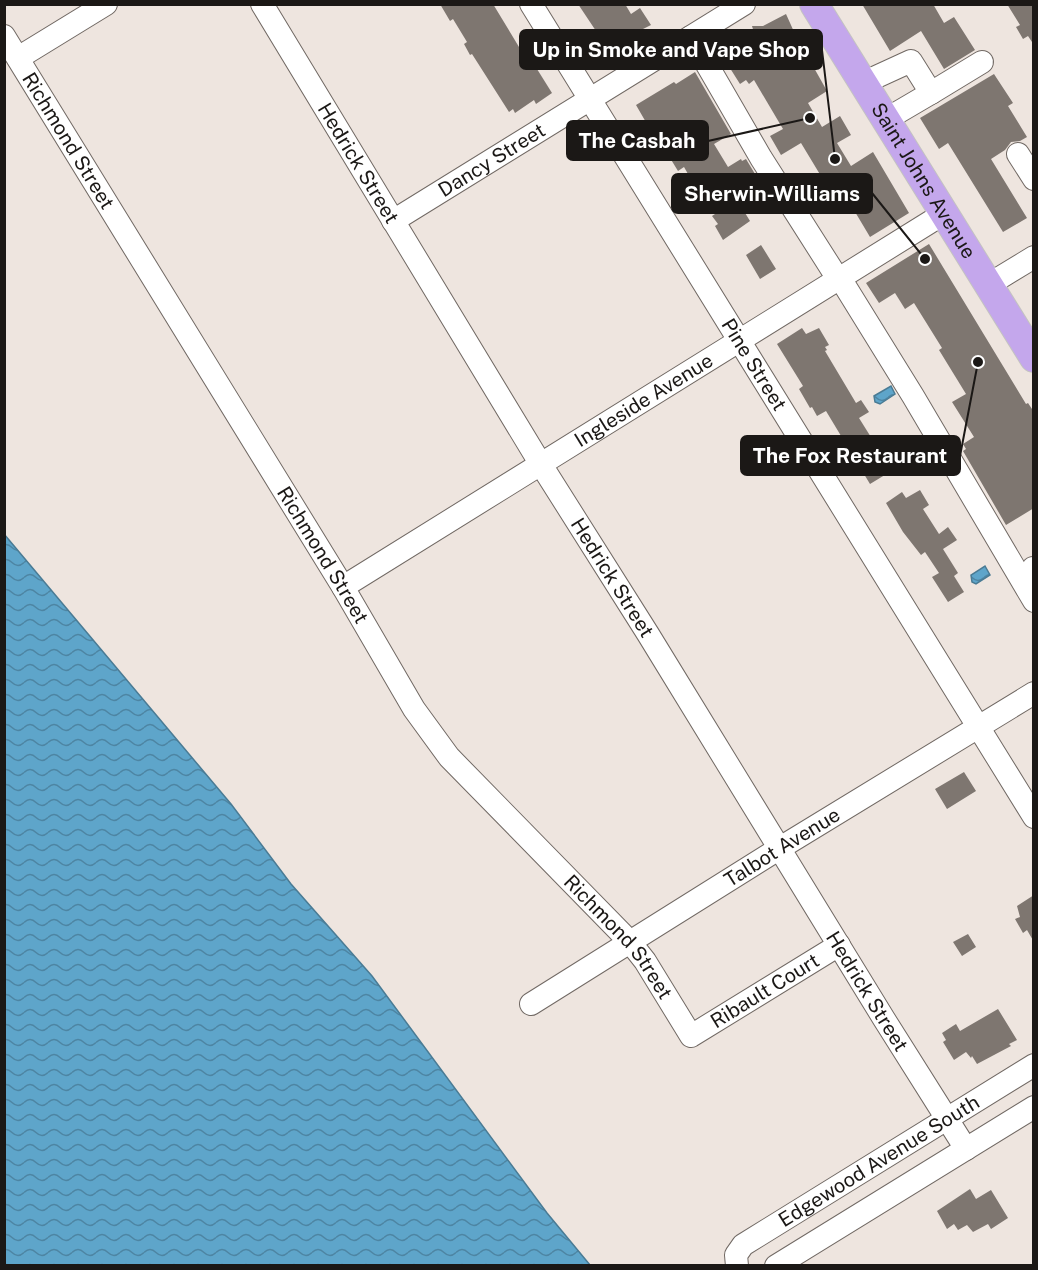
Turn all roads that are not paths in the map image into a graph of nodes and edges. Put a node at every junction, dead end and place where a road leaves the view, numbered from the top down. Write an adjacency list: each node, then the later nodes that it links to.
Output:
1 (106, 4): 7 (street)
2 (262, 4): 16 (street, Hedrick Street)
3 (531, 4): 11 (street, Pine Street)
4 (744, 4): 6 (street, Dancy Street)
5 (814, 4): 9 (main road, Saint Johns Avenue)
6 (691, 37): 11 (street, Dancy Street); 18 (street)
7 (10, 48): 23 (street, Richmond Street)
8 (982, 62): 10 (street)
9 (863, 83): 10 (street); 12 (main road, Saint Johns Avenue)
10 (931, 93): 12 (street)
11 (590, 101): 16 (street, Dancy Street); 20 (street, Pine Street)
12 (885, 120): 15 (main road, Saint Johns Avenue)
13 (1018, 154): 14 (street)
14 (1034, 179)
15 (943, 214): 18 (street, Ingleside Avenue); 19 (main road, Saint Johns Avenue)
16 (393, 221): 22 (street, Hedrick Street)
17 (1034, 257): 19 (street)
18 (839, 278): 20 (street, Ingleside Avenue); 24 (street)
19 (988, 285): 21 (main road, Saint Johns Avenue)
20 (738, 340): 22 (street, Ingleside Avenue); 26 (street, Pine Street)
21 (1034, 358)
22 (540, 463): 23 (street, Ingleside Avenue); 28 (street, Hedrick Street)
23 (343, 587): 29 (street, Richmond Street)
24 (1034, 601)
25 (1034, 693): 26 (street, Talbot Avenue)
26 (978, 727): 27 (street, Pine Street); 28 (street, Talbot Avenue)
27 (1034, 817)
28 (780, 848): 29 (street, Talbot Avenue); 30 (street, Hedrick Street)
29 (630, 942): 31 (street, Talbot Avenue); 32 (street, Richmond Street)
30 (839, 945): 32 (street, Ribault Court); 35 (street, Hedrick Street)
31 (531, 1004)
32 (691, 1036)
33 (1034, 1065): 35 (street, Edgewood Avenue South)
34 (1034, 1107): 36 (street, Edgewood Avenue South)
35 (946, 1120): 36 (street, Hedrick Street); 37 (street, Edgewood Avenue South)
36 (966, 1149): 38 (street, Edgewood Avenue South)
37 (737, 1266)
38 (776, 1266)

